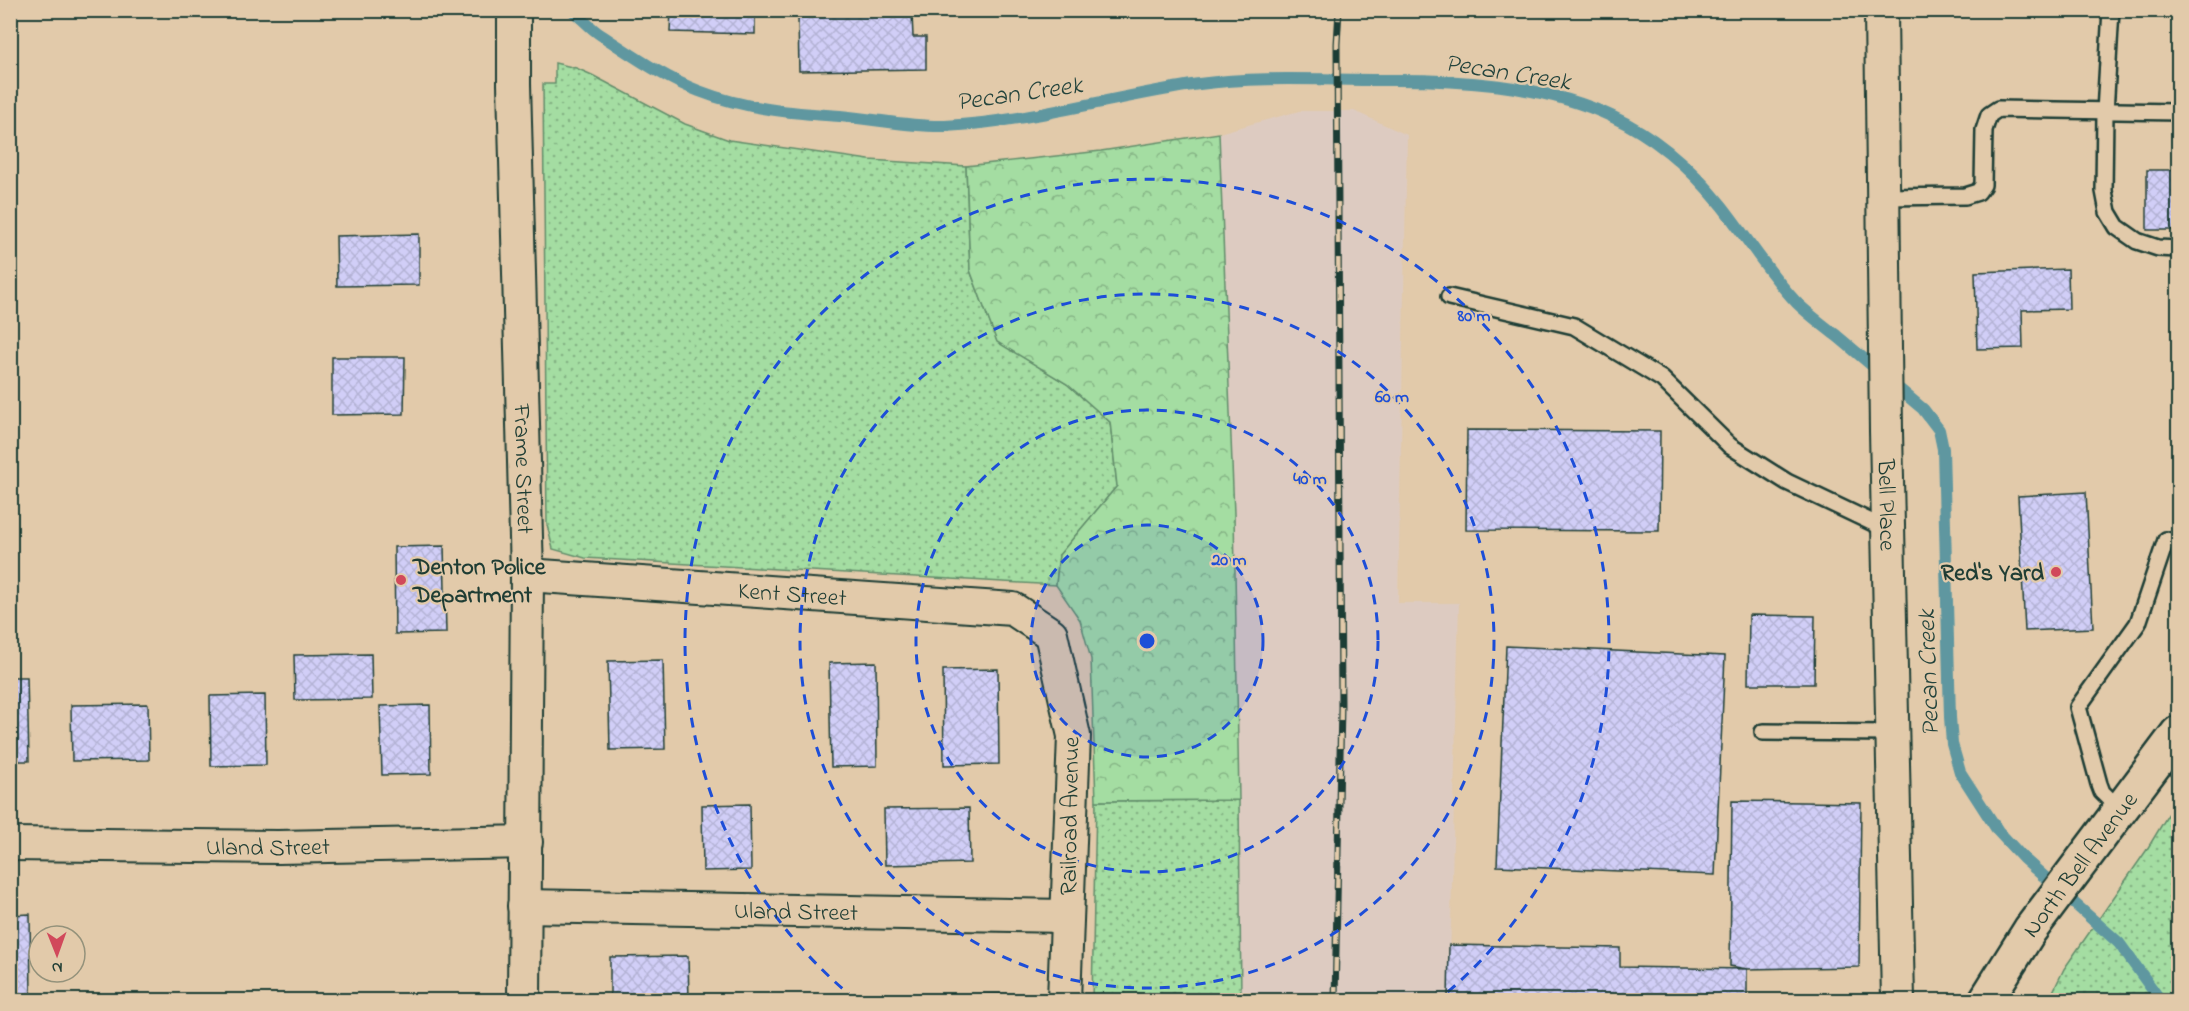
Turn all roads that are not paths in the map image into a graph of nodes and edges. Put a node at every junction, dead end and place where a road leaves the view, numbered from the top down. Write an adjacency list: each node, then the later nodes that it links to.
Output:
1 (514, 10): 11 (street, Frame Street)
2 (1881, 10): 6 (street, Bell Place)
3 (2111, 10): 4 (lane)
4 (2105, 112): 5 (lane); 6 (lane); 7 (lane)
5 (2178, 112)
6 (1884, 196): 9 (street, Bell Place)
7 (2178, 249)
8 (1449, 297): 9 (lane)
9 (1888, 530): 14 (street, Bell Place)
10 (2178, 543): 16 (lane)
11 (527, 575): 12 (street, Kent Street); 17 (street, Frame Street)
12 (1051, 634): 20 (street, Railroad Avenue)
13 (1764, 732): 14 (lane)
14 (1891, 733): 24 (street, Bell Place)
15 (2177, 740): 16 (main road, North Bell Avenue)
16 (2121, 811): 21 (main road, North Bell Avenue)
17 (526, 842): 18 (street, Uland Street); 19 (street, Frame Street)
18 (10, 844)
19 (524, 906): 20 (street, Uland Street); 22 (street, Frame Street)
20 (1066, 916): 23 (street, Railroad Avenue)
21 (2030, 930): 25 (main road, North Bell Avenue); 26 (main road)
22 (524, 1000)
23 (1065, 1000)
24 (1898, 1000)
25 (1986, 1000)
26 (2010, 1000)

